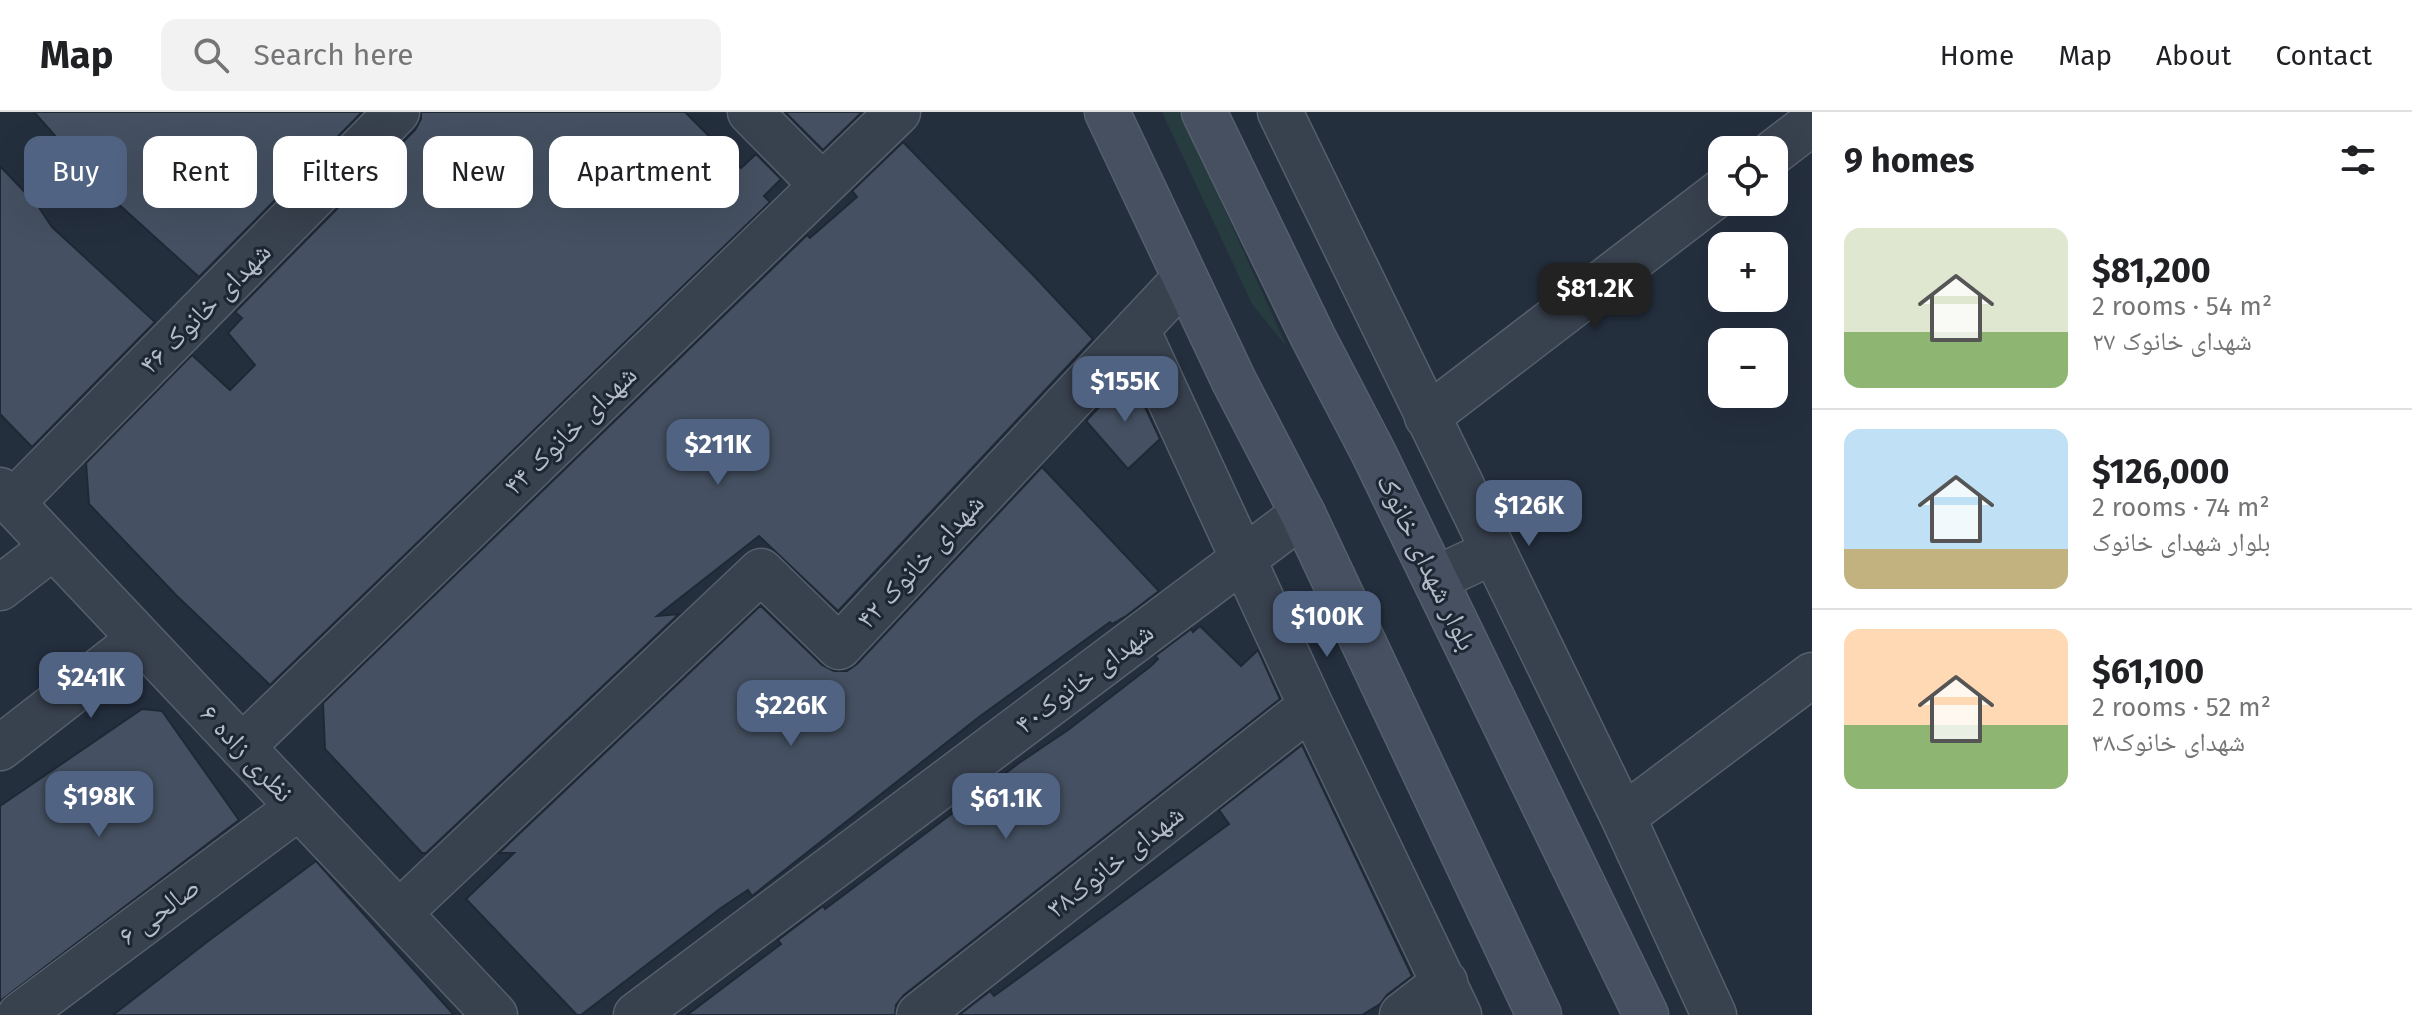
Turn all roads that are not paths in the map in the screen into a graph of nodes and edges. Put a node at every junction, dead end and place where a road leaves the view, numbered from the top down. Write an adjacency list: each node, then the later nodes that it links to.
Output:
1 (397, 112): 14 (street, ۴۶ شهدای خانوک)
2 (750, 112): 9 (street)
3 (898, 112): 9 (street, ۴۴ شهدای خانوک)
4 (1107, 112): 11 (main road)
5 (1204, 112): 19 (main road, بلوار شهدای خانوک)
6 (1280, 112): 13 (street)
7 (1812, 123): 8 (street)
8 (1788, 141)
9 (822, 185): 24 (street, ۴۴ شهدای خانوک)
10 (1708, 202): 13 (street)
11 (1185, 278): 12 (street, شهدای خانوک ۴۲); 15 (main road)
12 (1137, 329): 18 (street); 28 (street, شهدای خانوک ۴۲)
13 (1427, 417): 17 (street)
14 (6, 497): 16 (street, نظری زاده ۶)
15 (1303, 514): 18 (street, شهدای خانوک۴۰); 35 (main road)
16 (53, 547): 20 (street); 21 (street, نظری زاده ۶)
17 (1493, 552): 19 (street); 27 (street)
18 (1243, 559): 23 (street); 32 (street, شهدای خانوک۴۰)
19 (1435, 579): 36 (main road, بلوار شهدای خانوک)
20 (0, 588)
21 (140, 639): 24 (street, نظری زاده ۶); 25 (street)
22 (1812, 675): 27 (street)
23 (1311, 706): 29 (street); 33 (street, شهدای خانوک۳۸)
24 (242, 747): 26 (street, نظری زاده ۶)
25 (0, 748)
26 (299, 807): 28 (street, نظری زاده ۶); 30 (street, ۶ صالحی)
27 (1623, 817): 37 (street)
28 (399, 913): 31 (street, نظری زاده ۶)
29 (1452, 999): 34 (street)
30 (20, 1015)
31 (495, 1015)
32 (636, 1015)
33 (919, 1015)
34 (1402, 1015)
35 (1539, 1015)
36 (1646, 1015)
37 (1714, 1015)

